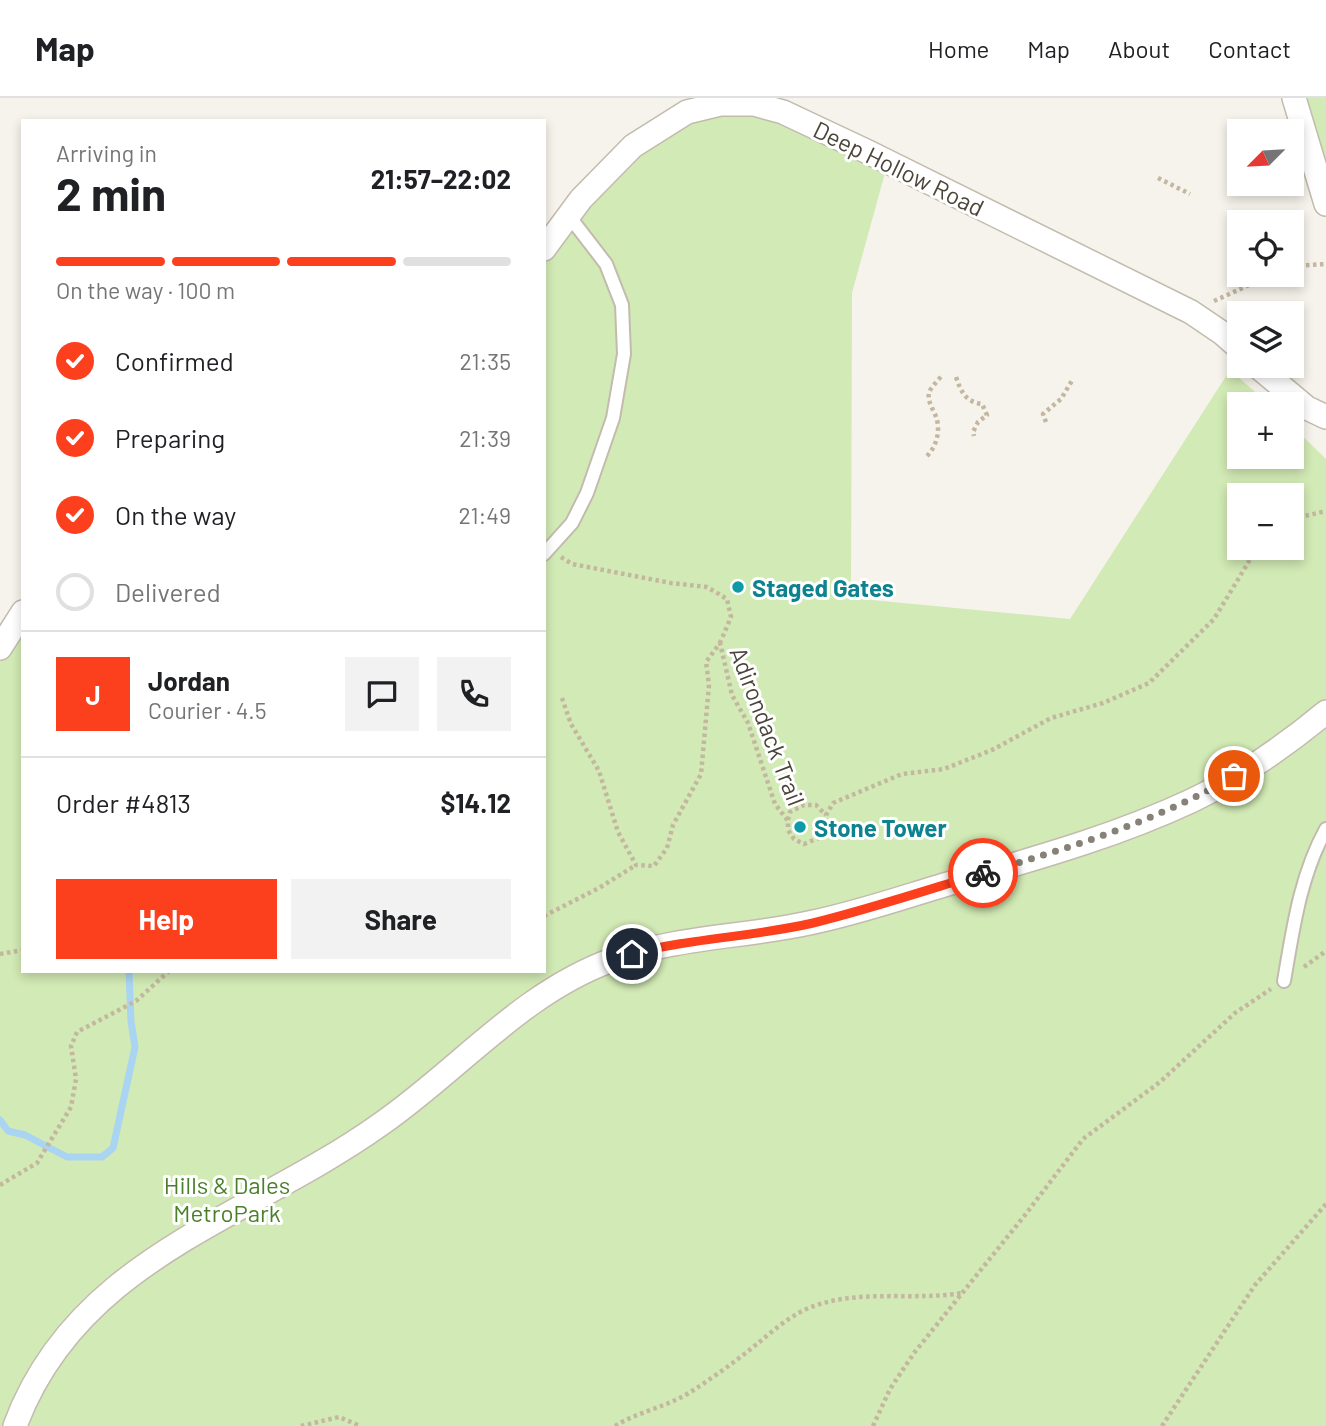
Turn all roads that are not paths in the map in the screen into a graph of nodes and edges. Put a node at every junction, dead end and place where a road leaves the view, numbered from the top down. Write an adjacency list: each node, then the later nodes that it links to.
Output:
1 (1294, 98): 2 (street)
2 (1326, 204)
3 (569, 216): 4 (street, Deep Hollow Road); 5 (street, Deep Hollow Road); 8 (lane)
4 (546, 246)
5 (1227, 337)
6 (1271, 378): 7 (street)
7 (1326, 417)
8 (547, 551)
9 (21, 615): 10 (street)
10 (0, 648)
11 (1326, 712): 14 (street)
12 (1326, 829): 13 (lane)
13 (1284, 981)
14 (15, 1426)

